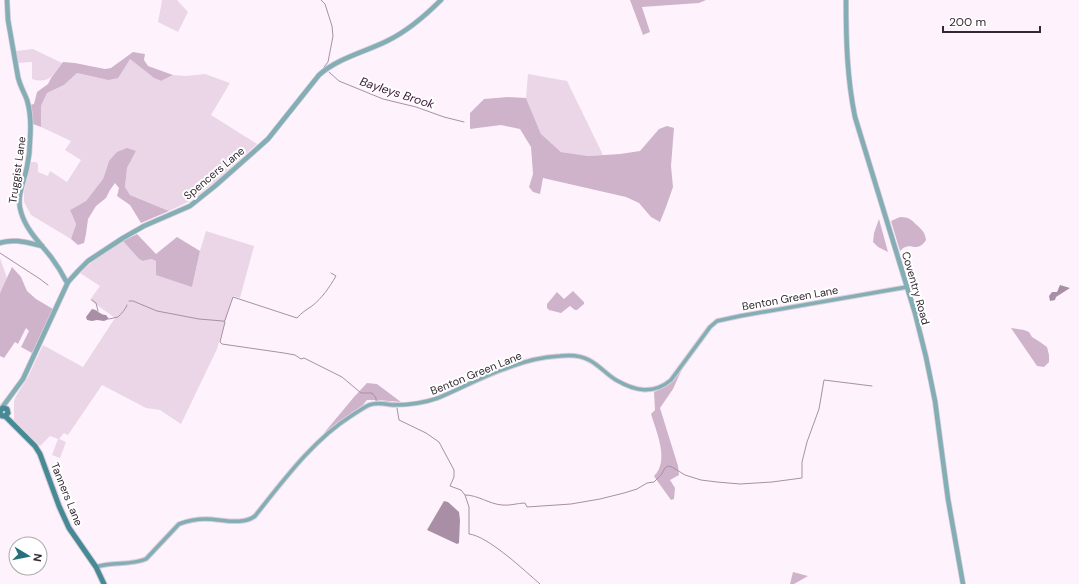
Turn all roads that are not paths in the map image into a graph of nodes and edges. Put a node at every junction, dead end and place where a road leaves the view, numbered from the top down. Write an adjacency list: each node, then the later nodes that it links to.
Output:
1 (7, 0): 4 (street, Truggist Lane)
2 (441, 0): 8 (street, Spencers Lane)
3 (846, 0): 9 (street, Coventry Road)
4 (35, 238): 6 (street); 7 (street, Truggist Lane)
5 (0, 243): 6 (street)
6 (31, 244): 7 (street)
7 (42, 246): 8 (street, Truggist Lane)
8 (68, 282): 10 (street, Spencers Lane)
9 (907, 287): 14 (street, Benton Green Lane); 16 (street, Coventry Road)
10 (11, 396): 11 (street, Spencers Lane); 12 (street, Spencers Lane)
11 (8, 410): 12 (main road); 13 (main road)
12 (0, 411): 13 (main road, Tanners Lane)
13 (5, 416): 14 (main road, Tanners Lane)
14 (96, 567): 15 (main road, Tanners Lane)
15 (104, 584)
16 (963, 584)

